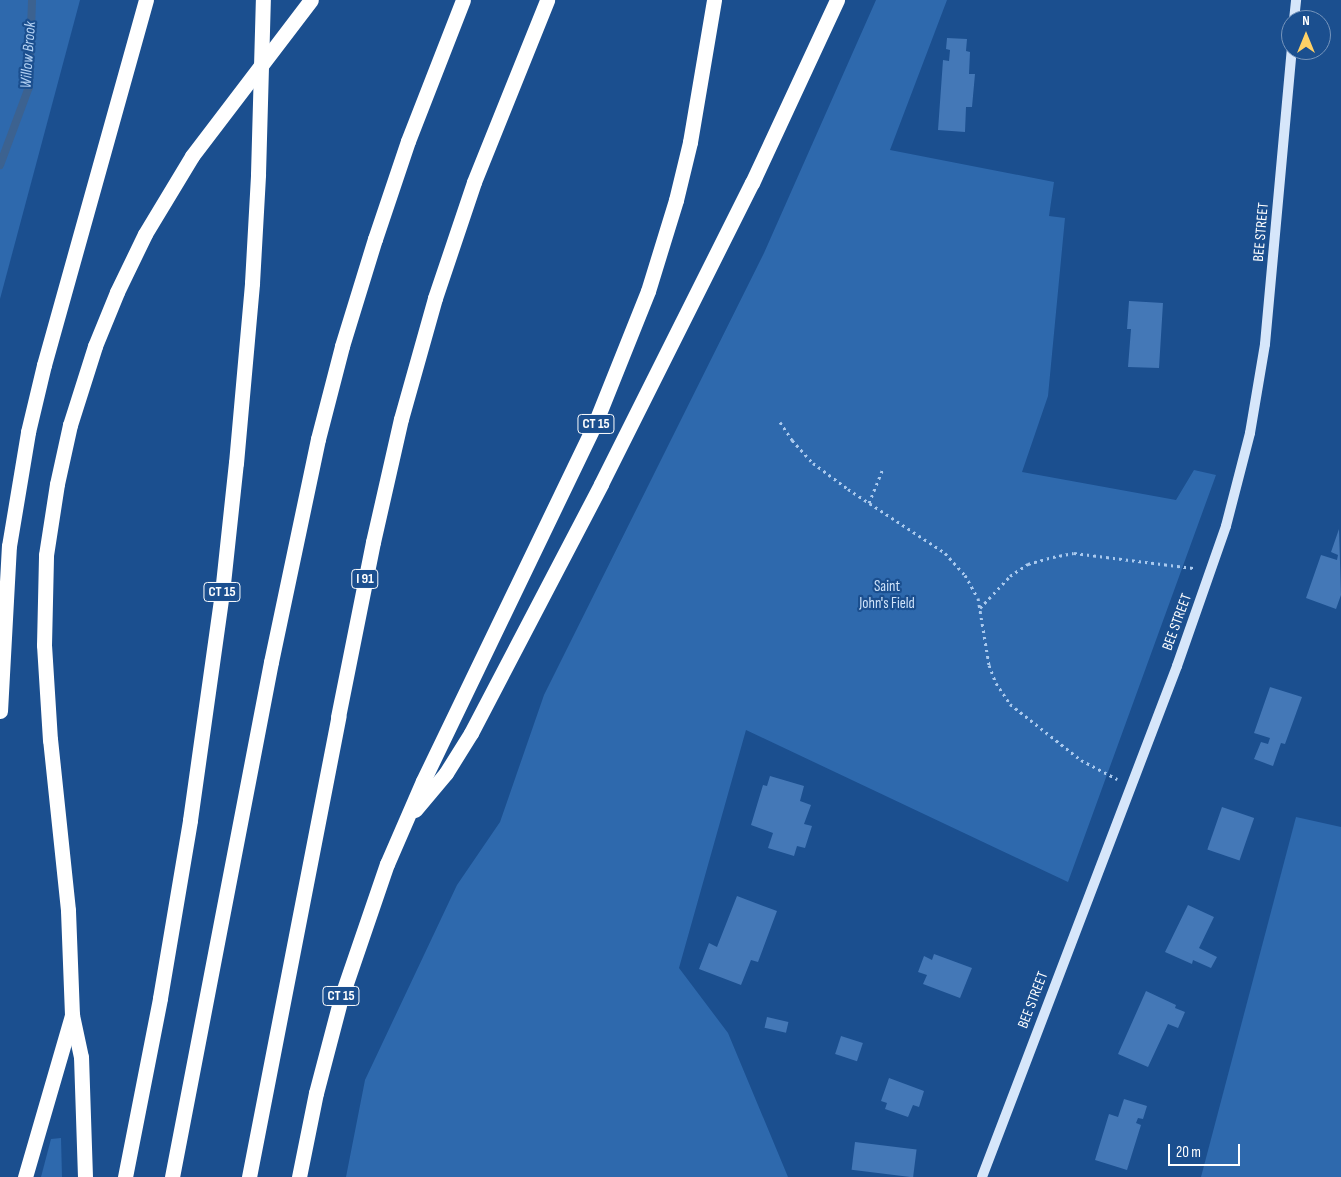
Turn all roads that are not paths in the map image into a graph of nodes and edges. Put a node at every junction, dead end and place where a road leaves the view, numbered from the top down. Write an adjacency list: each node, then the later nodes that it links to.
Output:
1 (146, 0): 9 (highway)
2 (263, 0): 14 (highway, CT 15)
3 (311, 0): 11 (highway)
4 (463, 0): 15 (highway)
5 (547, 0): 16 (highway, I 91)
6 (714, 0): 10 (highway, CT 15)
7 (837, 0): 10 (highway)
8 (1291, 60): 18 (street, BEE STREET)
9 (0, 711)
10 (404, 822): 17 (highway, CT 15)
11 (72, 1014): 12 (highway); 13 (highway)
12 (25, 1177)
13 (85, 1177)
14 (125, 1177)
15 (172, 1177)
16 (249, 1177)
17 (299, 1177)
18 (982, 1177)

